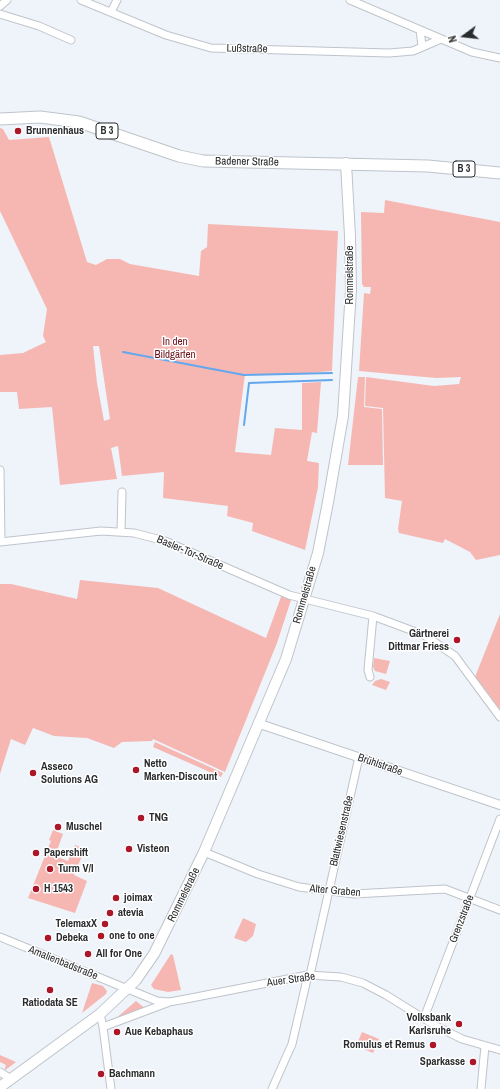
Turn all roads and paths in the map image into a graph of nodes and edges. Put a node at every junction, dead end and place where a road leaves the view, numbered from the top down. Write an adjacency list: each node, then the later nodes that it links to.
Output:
1 (8, 0): 5 (street)
2 (81, 0): 6 (street, Lußstraße)
3 (117, 0): 6 (street)
4 (350, 0): 8 (street)
5 (0, 6)
6 (111, 12): 11 (street, Lußstraße)
7 (0, 14): 10 (street)
8 (420, 30): 9 (street); 11 (street)
9 (441, 39): 11 (street, Lußstraße); 12 (street)
10 (71, 40)
11 (422, 46)
12 (500, 58)
13 (1, 120): 14 (main road, Badener Straße / B 3)
14 (346, 164): 15 (main road, Badener Straße / B 3); 20 (main road, Rommelstraße)
15 (500, 173)
16 (0, 470): 19 (street)
17 (122, 492): 18 (street)
18 (121, 532): 19 (street, Basler-Tor-Straße); 20 (street, Basler-Tor-Straße)
19 (1, 542)
20 (304, 600): 21 (street, Basler-Tor-Straße); 24 (main road, Rommelstraße)
21 (373, 616): 22 (street); 23 (street, Basler-Tor-Straße)
22 (370, 676)
23 (500, 717)
24 (260, 724): 25 (street, Brühlstraße); 28 (main road, Rommelstraße)
25 (359, 758): 26 (street, Brühlstraße); 29 (street, Blattwiesenstraße)
26 (500, 805)
27 (500, 819): 30 (street, Grenzstraße)
28 (204, 852): 29 (street, Alter Graben); 34 (main road, Rommelstraße)
29 (329, 892): 30 (street, Alter Graben); 33 (street, Blattwiesenstraße)
30 (470, 899): 31 (street, Alter Graben); 37 (street, Grenzstraße)
31 (500, 910)
32 (0, 937): 34 (street, Amalienbadstraße)
33 (309, 975): 35 (street, Auer Straße); 37 (street, Auer Straße); 45 (street, Blattwiesenstraße)
34 (126, 990): 35 (street, Auer Straße); 36 (main road)
35 (169, 1002): 38 (street, Auer Straße)
36 (100, 1014): 38 (street); 42 (main road)
37 (424, 1018): 39 (street, Auer Straße)
38 (103, 1027): 44 (street)
39 (485, 1046): 40 (street, Auer Straße); 46 (street)
40 (500, 1050)
41 (0, 1072): 42 (street)
42 (11, 1078): 43 (main road)
43 (0, 1087)
44 (111, 1089)
45 (272, 1089)
46 (481, 1089)

